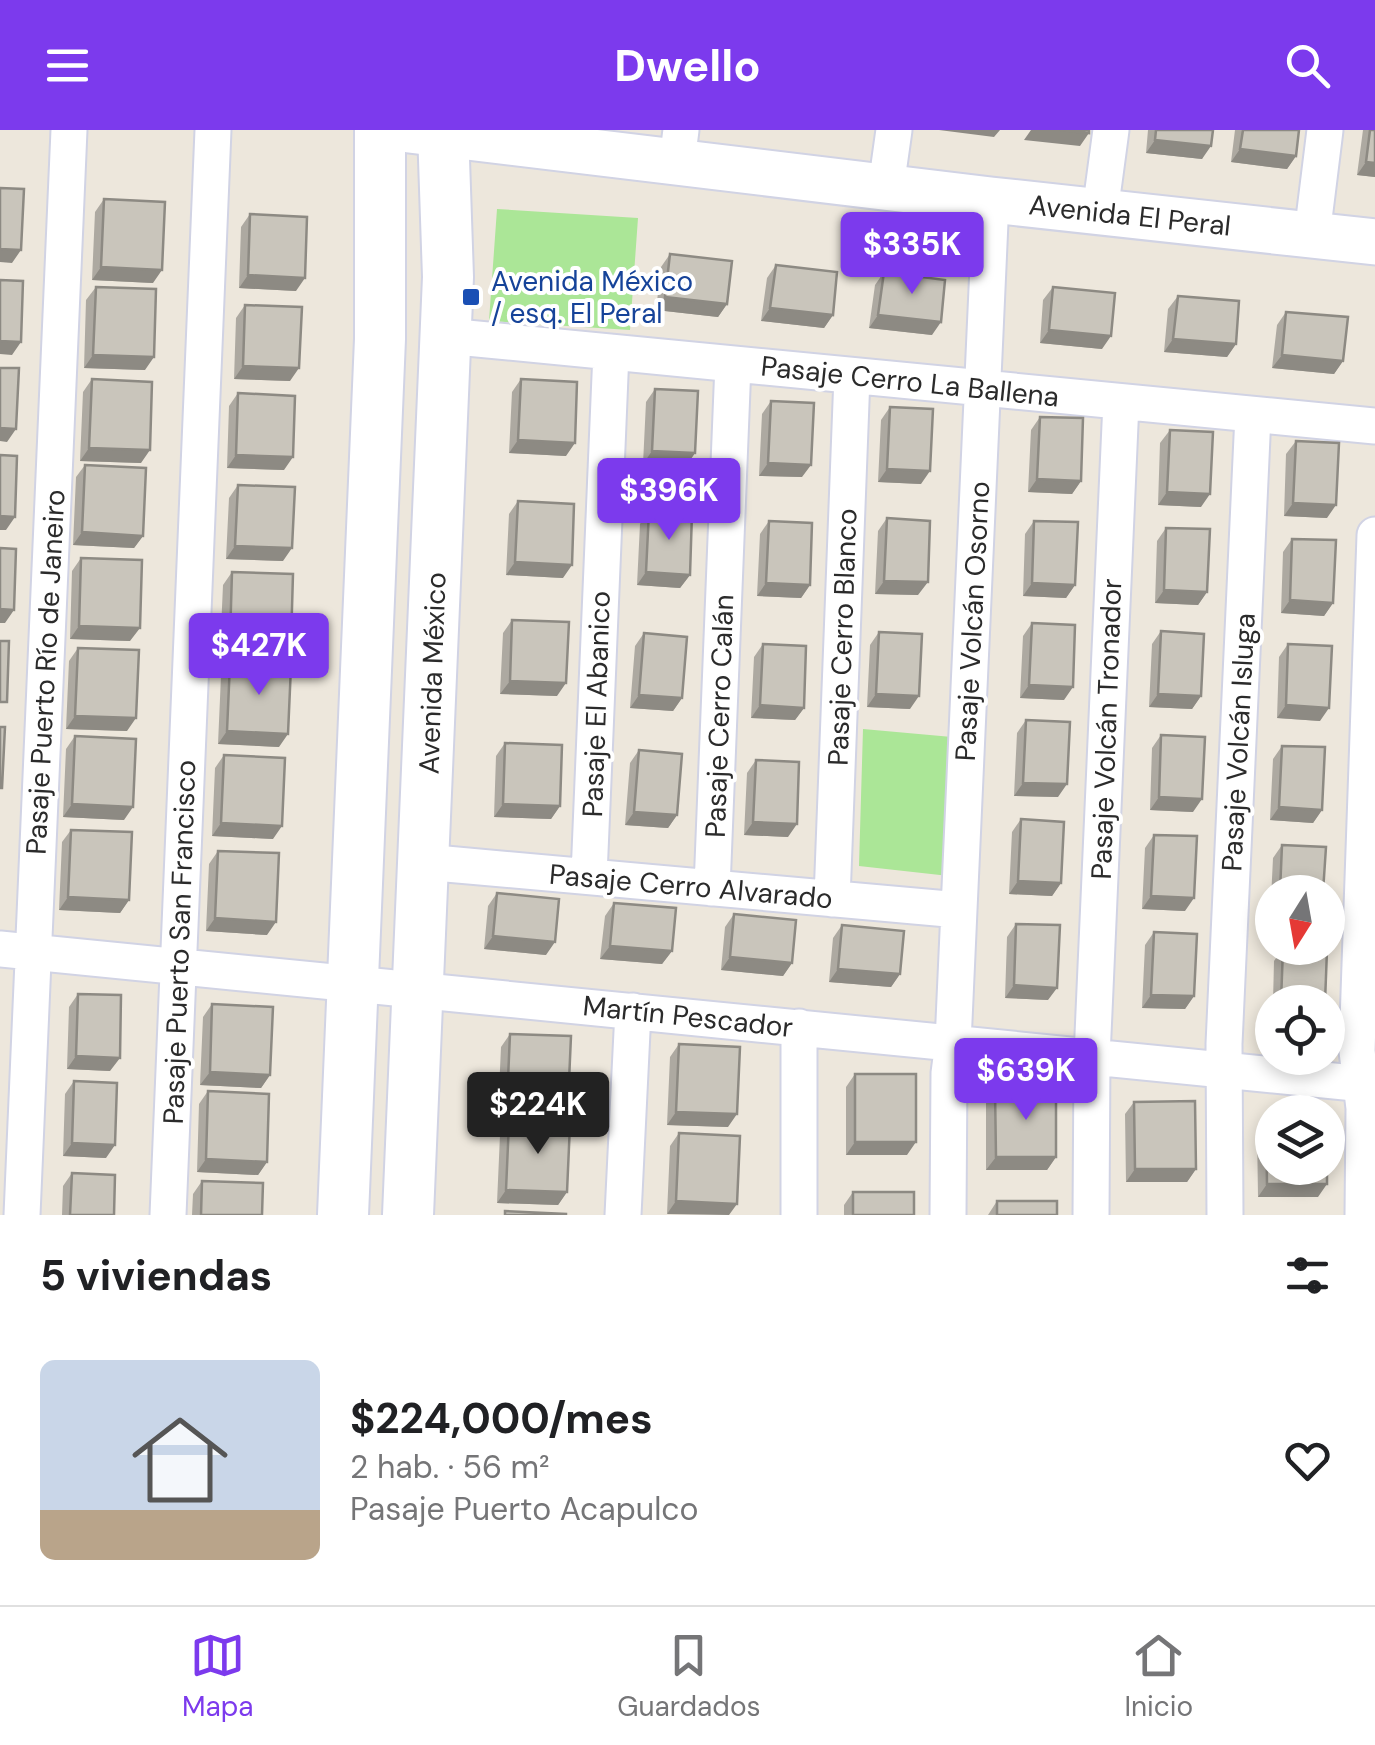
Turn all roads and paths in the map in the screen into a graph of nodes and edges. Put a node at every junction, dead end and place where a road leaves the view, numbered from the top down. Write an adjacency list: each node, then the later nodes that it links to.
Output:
1 (69, 130): 28 (street, Pasaje Puerto Río de Janeiro)
2 (213, 130): 29 (street, Pasaje Puerto San Francisco)
3 (380, 130): 30 (main road)
4 (894, 130): 9 (street)
5 (1111, 130): 11 (street)
6 (1325, 130): 12 (street)
7 (432, 131): 8 (street, Avenida El Peral); 14 (main road, Avenida México)
8 (679, 145): 9 (street, Avenida El Peral)
9 (886, 187): 10 (street, Avenida El Peral)
10 (990, 200): 11 (street, Avenida El Peral); 18 (street, Pasaje Volcán Osorno)
11 (1100, 212): 12 (street, Avenida El Peral)
12 (1312, 235): 13 (street, Avenida El Peral)
13 (1375, 242)
14 (446, 336): 15 (street, Pasaje Cerro La Ballena); 23 (main road, Avenida México)
15 (611, 352): 16 (street, Pasaje Cerro La Ballena); 24 (street, Pasaje El Abanico)
16 (733, 364): 17 (street, Pasaje Cerro La Ballena); 25 (street, Pasaje Cerro Calán)
17 (852, 376): 18 (street, Pasaje Cerro La Ballena); 26 (street, Pasaje Cerro Blanco)
18 (982, 388): 19 (street, Pasaje Cerro La Ballena); 27 (street, Pasaje Volcán Osorno)
19 (1120, 402): 20 (street, Pasaje Cerro La Ballena); 35 (street, Pasaje Volcán Tronador)
20 (1253, 414): 21 (street, Pasaje Cerro La Ballena); 36 (street, Pasaje Volcán Isluga)
21 (1375, 426)
22 (1375, 535): 37 (street)
23 (424, 862): 24 (street, Pasaje Cerro Alvarado); 31 (main road, Avenida México)
24 (589, 876): 25 (street, Pasaje Cerro Alvarado)
25 (712, 888): 26 (street, Pasaje Cerro Alvarado)
26 (832, 899): 27 (street, Pasaje Cerro Alvarado)
27 (959, 910): 34 (street, Pasaje Volcán Osorno)
28 (16, 951): 29 (street, Martín Pescador); 38 (street, Pasaje Puerto Río de Janeiro)
29 (178, 966): 30 (street, Martín Pescador); 39 (street, Pasaje Puerto San Francisco)
30 (352, 983): 31 (street, Martín Pescador); 40 (main road)
31 (418, 990): 32 (street, Martín Pescador); 41 (main road, Avenida México)
32 (632, 1010): 33 (street, Martín Pescador); 42 (street)
33 (799, 1028): 34 (street, Martín Pescador); 43 (street)
34 (953, 1043): 35 (street, Martín Pescador); 44 (street, Pasaje Volcán Osorno)
35 (1092, 1057): 36 (street, Martín Pescador); 45 (street, Pasaje Volcán Tronador)
36 (1224, 1070): 37 (street, Martín Pescador); 46 (street, Pasaje Volcán Isluga)
37 (1368, 1084): 47 (street)
38 (22, 1215)
39 (168, 1215)
40 (343, 1215)
41 (408, 1215)
42 (623, 1215)
43 (799, 1215)
44 (948, 1215)
45 (1091, 1215)
46 (1225, 1215)
47 (1363, 1215)

